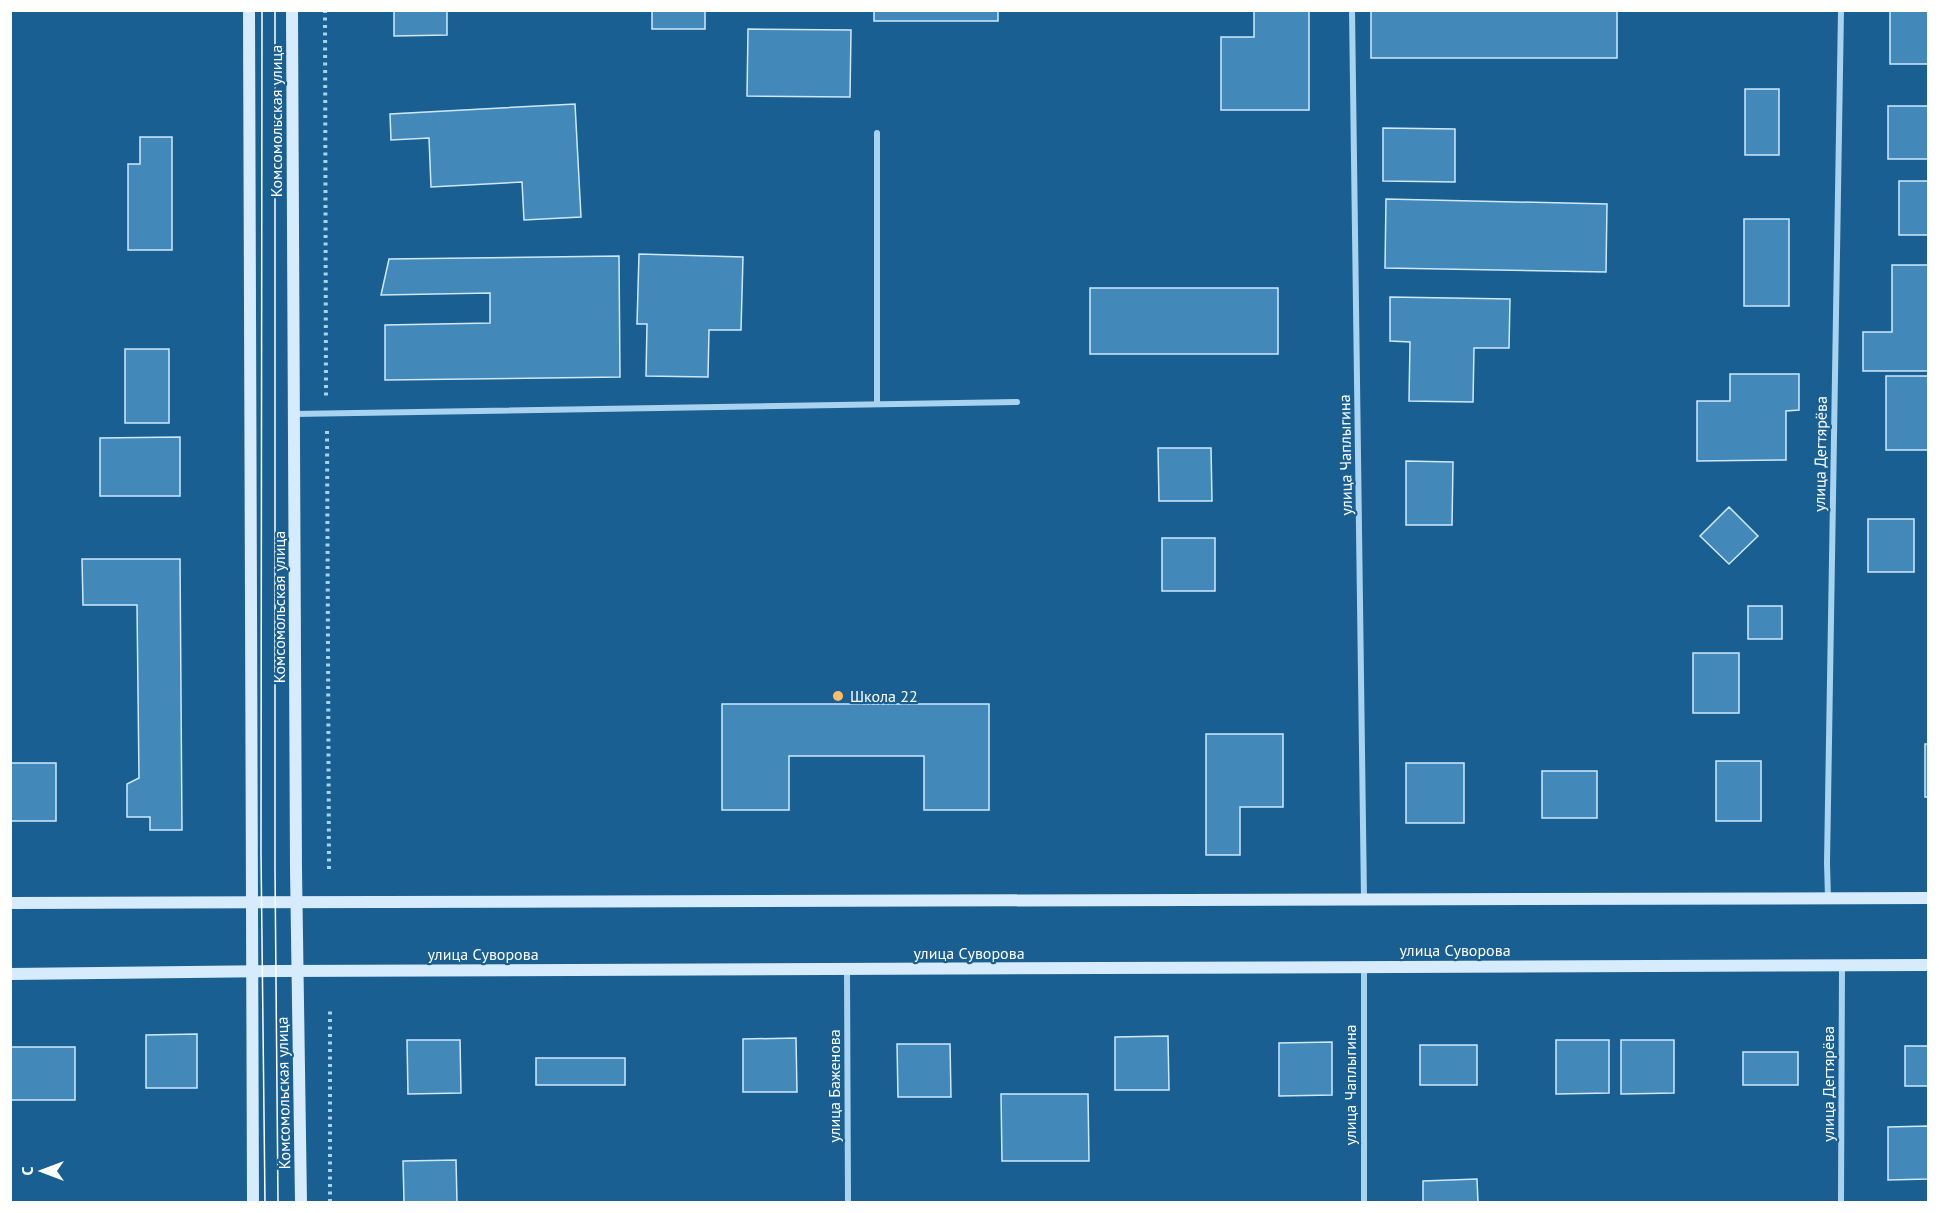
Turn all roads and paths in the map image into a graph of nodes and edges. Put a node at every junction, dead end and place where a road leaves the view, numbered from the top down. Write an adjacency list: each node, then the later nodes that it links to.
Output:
1 (249, 10): 15 (main road, Комсомольская улица)
2 (292, 10): 10 (main road, Комсомольская улица)
3 (325, 10): 9 (path)
4 (1352, 10): 14 (street, улица Чаплыгина)
5 (1841, 10): 12 (street, улица Дегтярёва)
6 (877, 133): 8 (street)
7 (1017, 402): 8 (street)
8 (877, 404): 9 (street)
9 (327, 413): 10 (street); 11 (path)
10 (294, 414): 16 (main road, Комсомольская улица)
11 (329, 869)
12 (1828, 898): 13 (main road); 14 (main road)
13 (1929, 898)
14 (1364, 899): 16 (main road)
15 (251, 902): 16 (main road); 17 (main road); 22 (main road, Комсомольская улица)
16 (296, 902): 23 (main road, Комсомольская улица)
17 (10, 903)
18 (1842, 965): 19 (main road, улица Суворова); 20 (main road, улица Суворова); 31 (street, улица Дегтярёва)
19 (1929, 965)
20 (1364, 967): 21 (main road, улица Суворова); 30 (street, улица Чаплыгина)
21 (847, 970): 23 (main road, улица Суворова); 29 (street, улица Баженова)
22 (251, 971): 23 (main road, улица Суворова); 24 (main road, улица Суворова); 26 (main road, Комсомольская улица)
23 (298, 971): 27 (main road, Комсомольская улица)
24 (10, 974)
25 (330, 1008): 28 (path)
26 (253, 1203)
27 (301, 1203)
28 (330, 1203)
29 (848, 1203)
30 (1364, 1203)
31 (1841, 1203)

